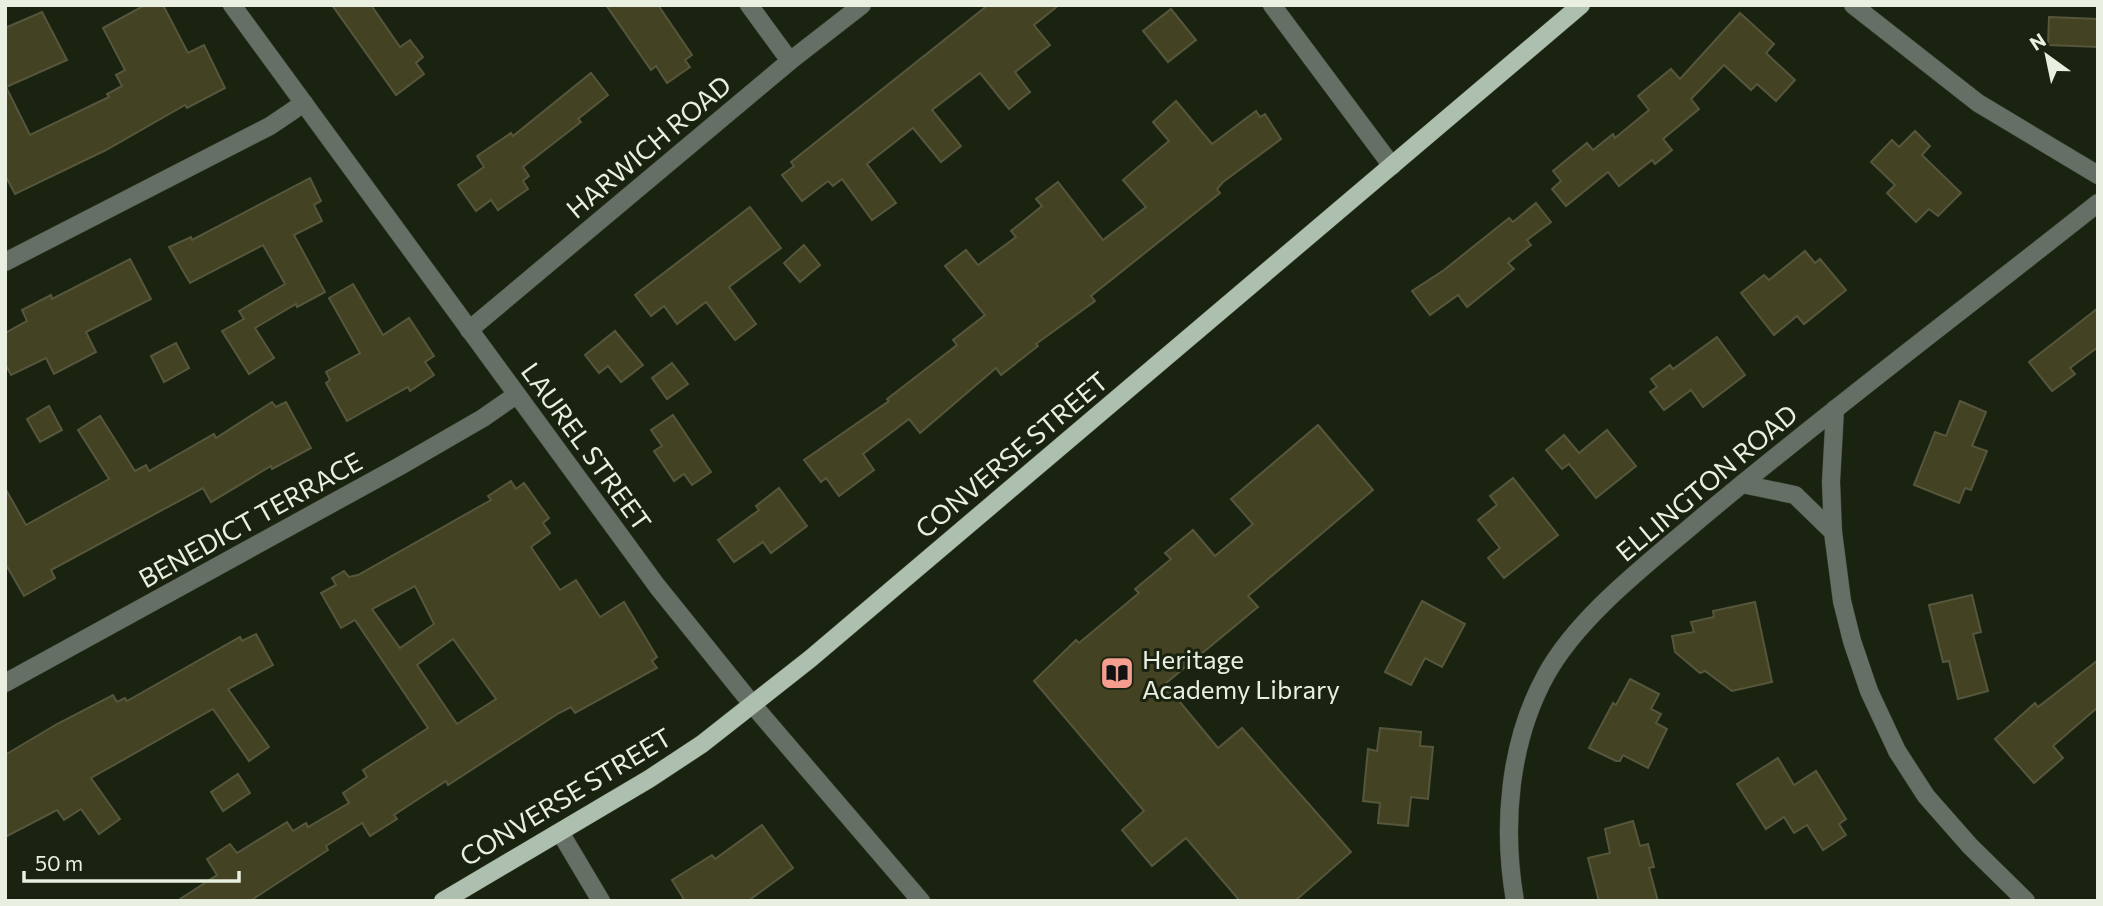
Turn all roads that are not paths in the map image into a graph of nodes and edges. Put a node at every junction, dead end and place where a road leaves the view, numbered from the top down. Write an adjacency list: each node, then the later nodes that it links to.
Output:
1 (232, 5): 8 (street, LAUREL STREET)
2 (749, 5): 7 (street)
3 (862, 5): 7 (street, HARWICH ROAD)
4 (1272, 5): 9 (street)
5 (1581, 5): 9 (main road, CONVERSE STREET)
6 (1853, 5): 10 (street)
7 (790, 61): 13 (street, HARWICH ROAD)
8 (304, 103): 12 (street); 13 (street, LAUREL STREET)
9 (1392, 166): 19 (main road, CONVERSE STREET)
10 (2098, 175)
11 (2098, 202): 15 (street, ELLINGTON ROAD)
12 (5, 262)
13 (469, 330): 14 (street, LAUREL STREET)
14 (516, 394): 18 (street, BENEDICT TERRACE); 19 (street, LAUREL STREET)
15 (1835, 409): 16 (street, ELLINGTON ROAD); 17 (street)
16 (1742, 484): 17 (street); 24 (street, ELLINGTON ROAD)
17 (1833, 532): 25 (street)
18 (5, 683)
19 (752, 704): 20 (main road, CONVERSE STREET); 23 (street, LAUREL STREET)
20 (560, 832): 21 (main road, CONVERSE STREET); 22 (street)
21 (443, 901)
22 (601, 901)
23 (921, 901)
24 (1515, 901)
25 (2026, 901)

